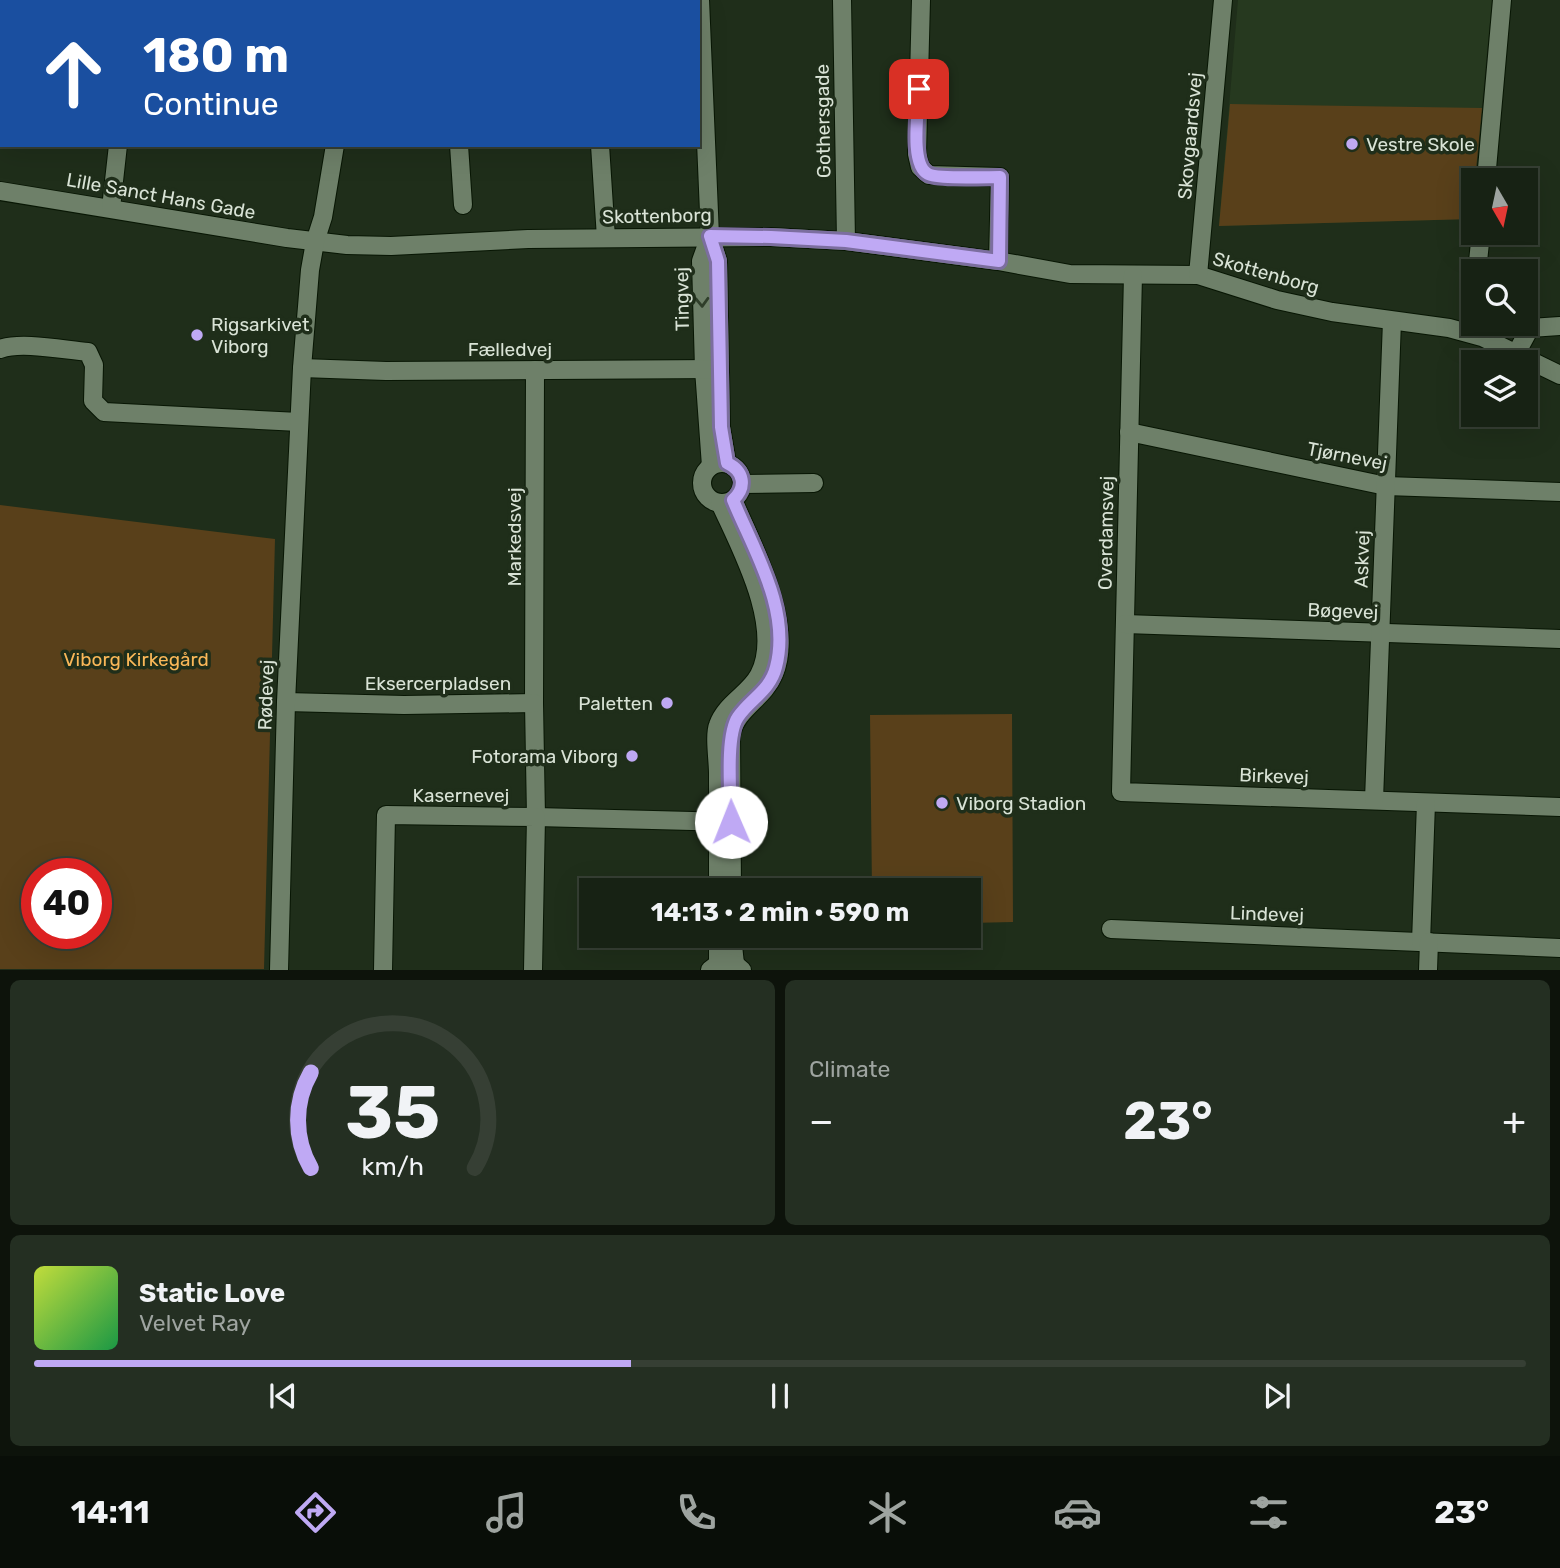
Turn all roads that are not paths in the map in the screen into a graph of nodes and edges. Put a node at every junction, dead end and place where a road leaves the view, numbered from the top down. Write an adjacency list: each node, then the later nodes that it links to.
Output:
1 (700, 0): 14 (street, Tingvej)
2 (842, 0): 16 (street, Gothersgade)
3 (921, 0): 18 (street)
4 (1223, 0): 20 (street, Skovgaardsvej)
5 (1502, 0): 10 (street)
6 (118, 147): 13 (street)
7 (335, 147): 17 (street, Rødevej)
8 (459, 147): 12 (street)
9 (600, 147): 15 (street)
10 (1487, 168)
11 (0, 191): 13 (street, Lille Sanct Hans Gade)
12 (463, 205)
13 (111, 208): 17 (street, Lille Sanct Hans Gade)
14 (710, 236): 15 (street, Skottenborg); 16 (street, Skottenborg); 28 (street, Tingvej)
15 (606, 238): 17 (street, Skottenborg)
16 (846, 241): 18 (street, Skottenborg)
17 (315, 242): 27 (street, Rødevej)
18 (999, 261): 19 (street, Skottenborg)
19 (1133, 275): 20 (street, Skottenborg); 32 (street, Overdamsvej)
20 (1198, 275): 21 (street, Skottenborg)
21 (1392, 321): 24 (street, Skottenborg); 35 (street, Askvej)
22 (1560, 326): 25 (street)
23 (0, 349): 31 (street)
24 (1512, 350)
25 (1518, 350)
26 (1538, 363): 30 (street, Skottenborg)
27 (302, 368): 29 (street, Fælledvej); 31 (street, Rødevej)
28 (712, 369): 29 (street, Fælledvej); 33 (street, Tingvej)
29 (535, 370): 42 (street, Markedsvej)
30 (1560, 375)
31 (299, 422): 41 (street, Rødevej)
32 (1129, 432): 35 (street, Tjørnevej); 38 (street, Overdamsvej)
33 (719, 465): 37 (street); 37 (street)
34 (814, 483): 37 (street)
35 (1386, 486): 36 (street, Tjørnevej); 39 (street, Askvej)
36 (1560, 492)
37 (732, 496): 48 (street)
38 (1125, 624): 39 (street, Bøgevej); 43 (street, Overdamsvej)
39 (1380, 633): 40 (street, Bøgevej); 44 (street, Askvej)
40 (1560, 639)
41 (286, 702): 42 (street, Eksercerpladsen); 57 (street, Rødevej)
42 (534, 703): 47 (street, Eksercerpladsen)
43 (1121, 792): 44 (street, Birkevej)
44 (1374, 800): 45 (street, Birkevej)
45 (1426, 803): 46 (street, Birkevej); 52 (street)
46 (1560, 807)
47 (536, 817): 48 (street); 58 (street, Kasernevej); 59 (street, Kasernevej)
48 (725, 822): 49 (street); 50 (street)
49 (719, 878)
50 (731, 878)
51 (1111, 929): 52 (street, Lindevej)
52 (1425, 942): 55 (street, Lindevej); 60 (street)
53 (721, 948): 56 (street)
54 (730, 948): 56 (street)
55 (1560, 948)
56 (726, 967)
57 (279, 970)
58 (383, 970)
59 (533, 970)
60 (1427, 970)

